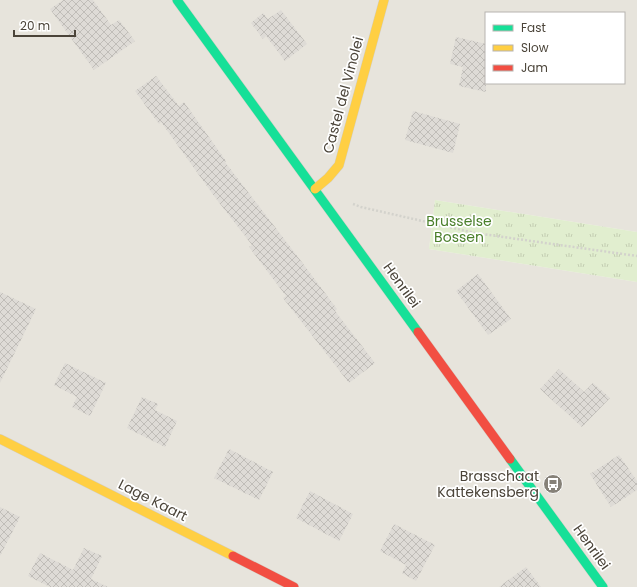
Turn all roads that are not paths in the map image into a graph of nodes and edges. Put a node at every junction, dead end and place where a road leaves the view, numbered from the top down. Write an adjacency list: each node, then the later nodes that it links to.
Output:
1 (177, 0): 3 (street, Henrilei)
2 (384, 0): 3 (street, Castel del Vinolei)
3 (314, 189): 6 (street, Henrilei)
4 (0, 439): 5 (street, Lage Kaart)
5 (294, 587)
6 (603, 587)

